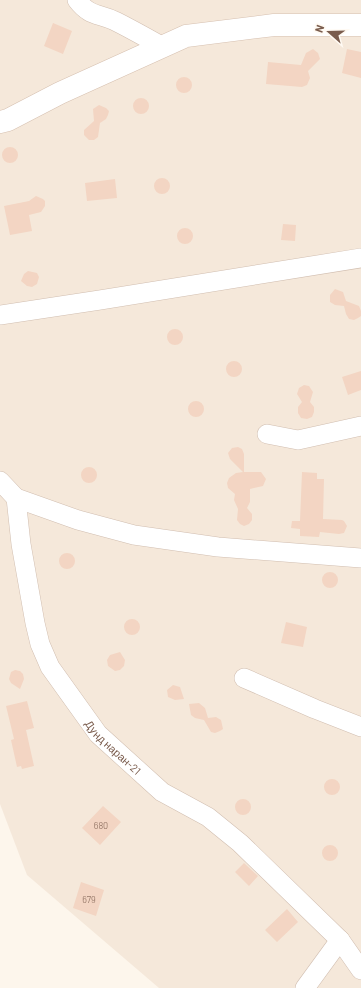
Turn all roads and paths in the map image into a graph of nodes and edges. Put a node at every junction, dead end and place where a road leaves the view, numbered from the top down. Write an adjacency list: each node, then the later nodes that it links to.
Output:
1 (77, 0): 3 (street)
2 (361, 26): 3 (street)
3 (162, 47): 4 (street)
4 (0, 122)
5 (361, 258): 6 (street)
6 (0, 314)
7 (361, 426): 8 (street)
8 (267, 434)
9 (0, 481): 10 (street)
10 (16, 498): 11 (street); 14 (street, Дунд наран-21)
11 (361, 558)
12 (244, 678): 13 (street)
13 (361, 727)
14 (340, 940): 15 (street, Дунд наран-21); 16 (street)
15 (361, 970)
16 (305, 988)

